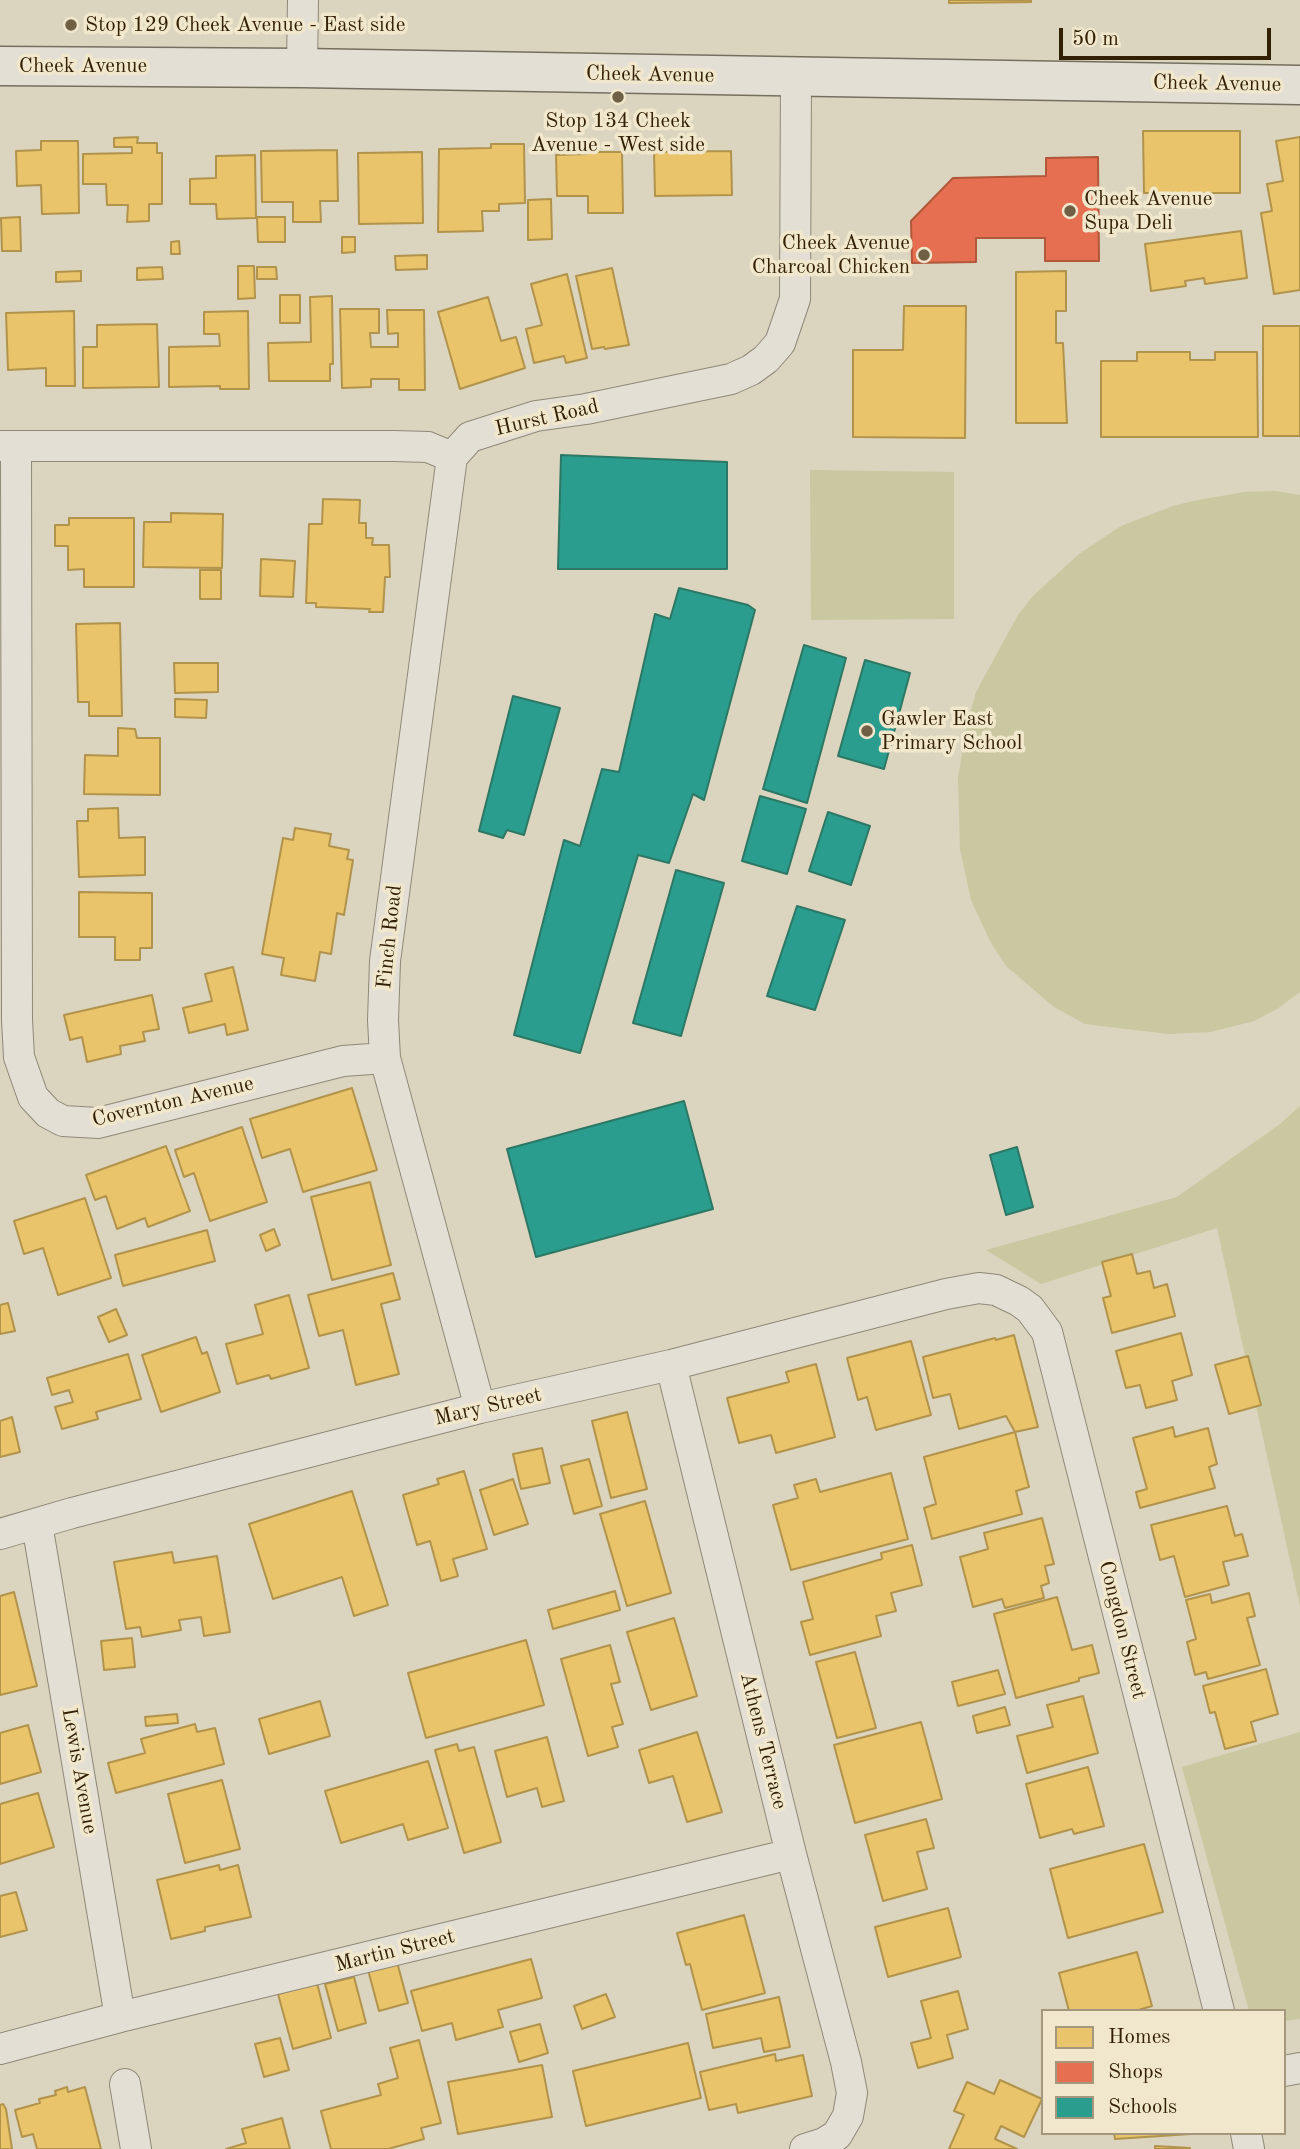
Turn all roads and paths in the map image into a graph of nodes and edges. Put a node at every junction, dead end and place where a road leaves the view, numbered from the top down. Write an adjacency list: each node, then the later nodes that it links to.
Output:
1 (303, 0): 3 (street)
2 (0, 66): 3 (street, Cheek Avenue)
3 (302, 68): 4 (street, Cheek Avenue)
4 (796, 77): 5 (street, Cheek Avenue); 7 (street, Hurst Road)
5 (1300, 85)
6 (8, 446): 7 (street); 8 (street, Covernton Avenue)
7 (452, 457): 8 (street, Finch Road)
8 (385, 1058): 11 (street, Finch Road)
9 (979, 1288): 10 (street, Mary Street); 15 (street, Congdon Street)
10 (671, 1365): 11 (street, Mary Street); 14 (street, Athens Terrace)
11 (480, 1408): 12 (street, Mary Street)
12 (37, 1524): 13 (street, Mary Street); 16 (street, Lewis Avenue)
13 (0, 1534)
14 (791, 1854): 16 (street, Martin Street); 20 (street, Athens Terrace)
15 (1218, 2009)
16 (120, 2017): 17 (street, Martin Street)
17 (0, 2049)
18 (125, 2084): 19 (street)
19 (136, 2149)
20 (805, 2149)

